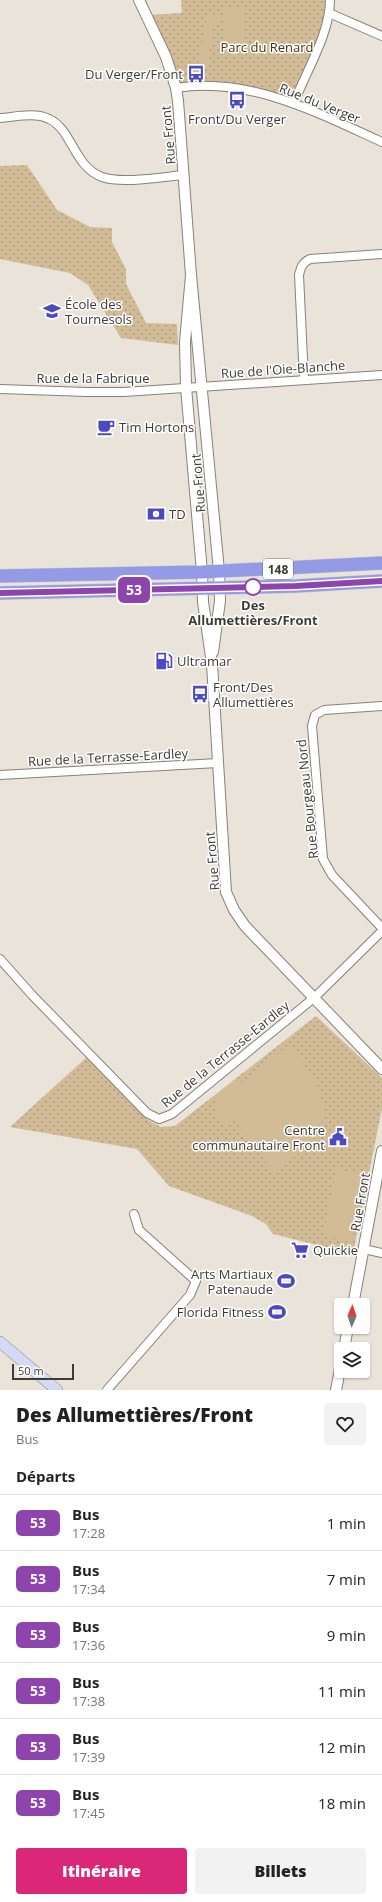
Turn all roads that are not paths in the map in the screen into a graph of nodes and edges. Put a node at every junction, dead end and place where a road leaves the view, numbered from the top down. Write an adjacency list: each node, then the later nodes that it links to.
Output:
1 (139, 0): 5 (street, Rue Front)
2 (330, 0): 3 (street)
3 (329, 13): 4 (street); 6 (street)
4 (382, 36)
5 (176, 88): 6 (street, Rue du Verger); 9 (street, Rue Front)
6 (294, 103): 8 (street, Rue du Verger)
7 (0, 118): 9 (street)
8 (382, 142)
9 (184, 176): 11 (street, Rue Front)
10 (382, 254): 13 (street)
11 (190, 275): 14 (street, Rue Front); 15 (street, Rue Front)
12 (382, 375): 13 (street, Rue de l'Oie-Blanche)
13 (304, 380): 14 (street, Rue de l'Oie-Blanche)
14 (202, 386): 15 (street, Rue de l'Oie-Blanche); 18 (street, Rue Front)
15 (186, 387): 16 (street, Rue de la Fabrique); 19 (street, Rue Front)
16 (0, 389)
17 (382, 563): 18 (highway, 148)
18 (219, 571): 19 (highway, 148); 23 (street, Rue Front)
19 (202, 572): 20 (highway, 148); 22 (street, Rue Front)
20 (0, 576)
21 (382, 581): 23 (highway, 148)
22 (203, 588): 23 (highway, 148); 24 (highway, 148); 25 (street, Rue Front)
23 (220, 588): 25 (street, Rue Front)
24 (0, 593)
25 (212, 664): 27 (street, Rue Front)
26 (382, 706): 29 (street, Rue Bourgeau Nord)
27 (218, 763): 28 (street, Rue de la Terrasse-Eardley); 31 (street, Rue Front)
28 (0, 775)
29 (382, 929): 31 (street, Rue de la Terrasse-Eardley)
30 (0, 959): 31 (street, Rue de la Terrasse-Eardley)
31 (315, 997): 32 (street, Rue Front)
32 (382, 1069)
33 (382, 1151): 35 (street, Rue Front)
34 (134, 1214): 41 (street)
35 (364, 1249): 36 (street); 37 (street, Rue Front)
36 (382, 1252)
37 (354, 1298)
38 (0, 1342): 40 (main road)
39 (338, 1378): 42 (street)
40 (57, 1390)
41 (107, 1390)
42 (336, 1390)

